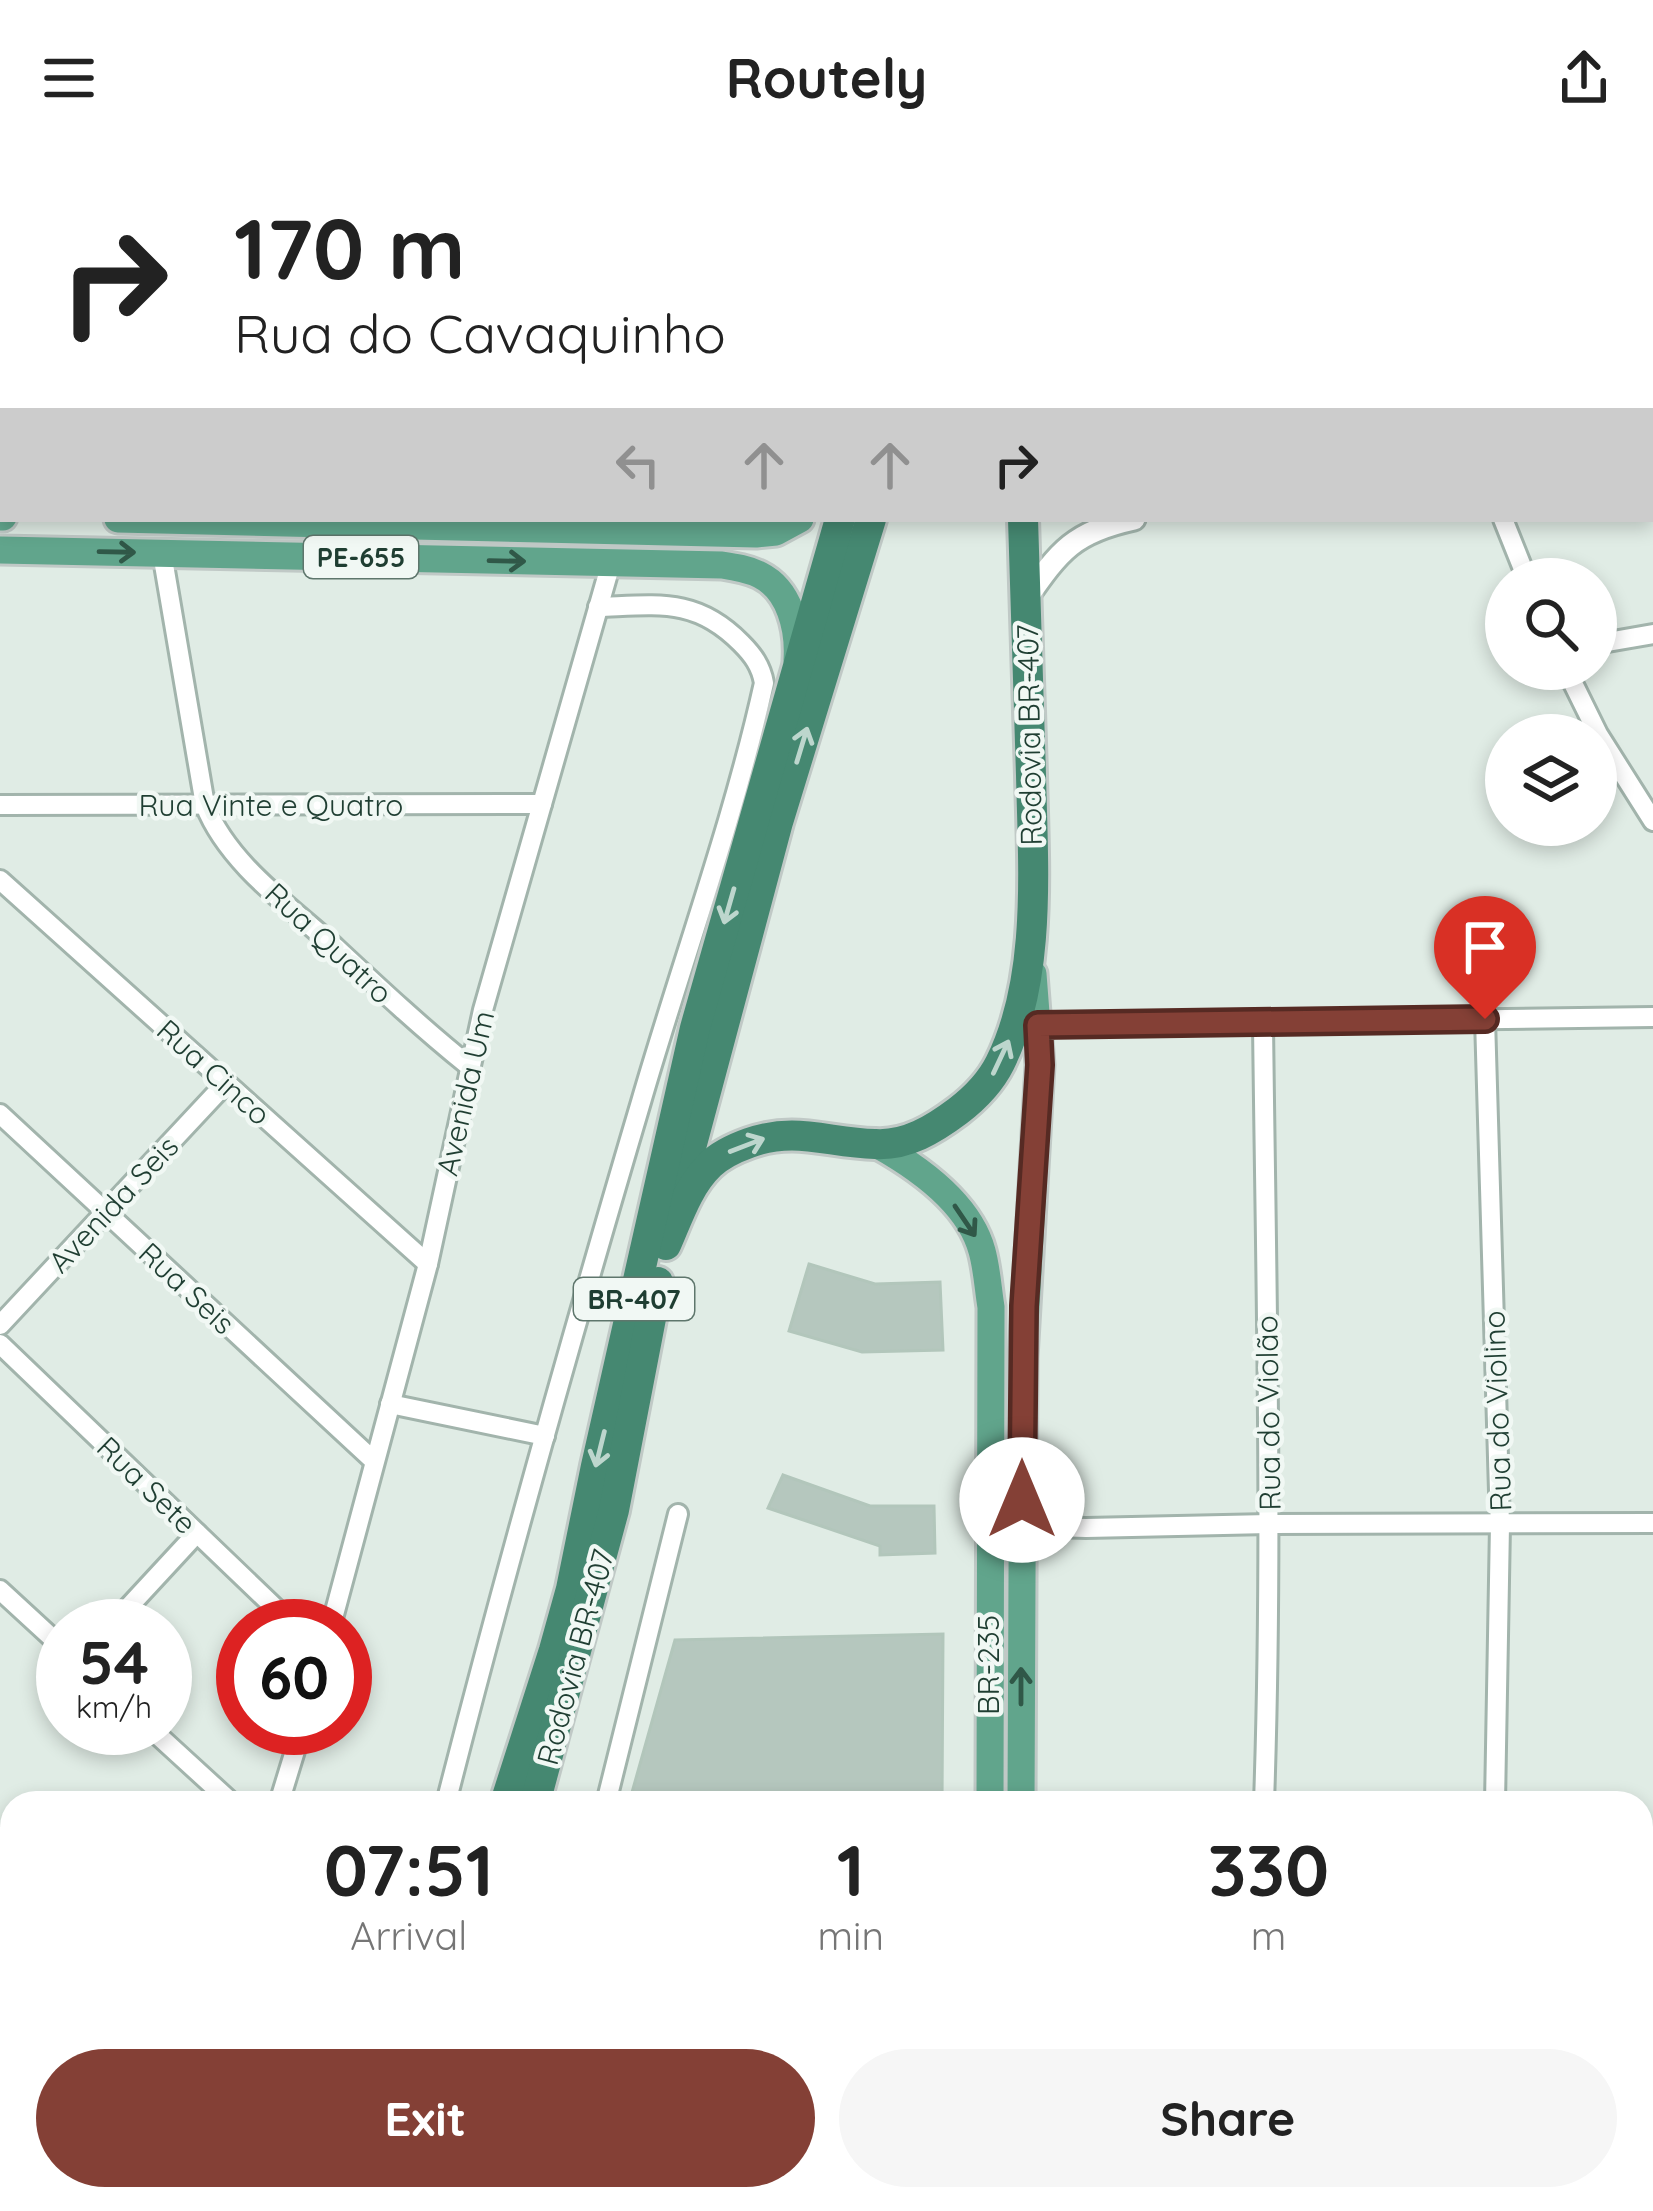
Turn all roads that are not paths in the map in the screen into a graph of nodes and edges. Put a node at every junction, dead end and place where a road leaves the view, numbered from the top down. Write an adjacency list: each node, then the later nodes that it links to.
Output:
1 (374, 522): 8 (main road, PE-655)
2 (794, 522): 8 (main road, PE-655)
3 (839, 522): 17 (highway, BR-407)
4 (870, 522): 35 (highway, one-way to 4)
5 (1023, 522): 13 (highway, Rodovia BR-407)
6 (1123, 522): 13 (street)
7 (1503, 522): 11 (street)
8 (629, 525)
9 (0, 550): 10 (main road, PE-655, one-way to 10)
10 (162, 553): 12 (main road, PE-655, one-way to 12); 22 (street)
11 (1518, 558)
12 (611, 563): 14 (street, Avenida Um); 17 (main road, PE-655)
13 (1026, 599): 25 (highway, Rodovia BR-407)
14 (598, 607): 19 (street); 20 (street, Avenida Um)
15 (1653, 634): 16 (street)
16 (1617, 640)
17 (796, 676): 19 (highway, BR-407)
18 (1576, 690): 23 (street)
19 (749, 790): 40 (street); 58 (highway, BR-407, one-way to 58)
20 (542, 804): 22 (street, Rua Vinte e Quatro); 30 (street, Avenida Um)
21 (0, 805): 22 (street, Rua Vinte e Quatro)
22 (205, 805): 30 (street, Rua Quatro)
23 (1653, 821)
24 (0, 880): 31 (street, Rua Cinco)
25 (1032, 951): 29 (main road, BR-235 / BR-235); 33 (highway, Rodovia BR-407, one-way to 25)
26 (1653, 1017): 27 (street)
27 (1485, 1019): 28 (street); 45 (street, Rua do Violino)
28 (1263, 1023): 29 (street); 44 (street, Rua do Violão)
29 (1038, 1025): 46 (main road, BR-235 / BR-235)
30 (469, 1066): 36 (street, Avenida Um)
31 (226, 1083): 34 (street, Avenida Seis); 36 (street, Rua Cinco)
32 (0, 1114): 34 (street, Rua Seis)
33 (878, 1145): 35 (highway, one-way to 33); 61 (main road, BR-235 / BR-235, one-way to 61)
34 (106, 1212): 37 (street, Avenida Seis); 41 (street, Rua Seis)
35 (666, 1245): 59 (highway, Rodovia BR-407)
36 (428, 1264): 39 (street, Avenida Um)
37 (0, 1325)
38 (0, 1344): 47 (street, Rua Sete)
39 (390, 1404): 40 (street); 41 (street, Avenida Um)
40 (545, 1436): 57 (street)
41 (374, 1462): 51 (street, Avenida Um)
42 (678, 1514): 60 (street)
43 (1653, 1523): 45 (street)
44 (1269, 1524): 45 (street); 46 (street); 63 (street, Rua do Violão)
45 (1500, 1525): 64 (street, Rua do Violino)
46 (1022, 1526): 62 (main road, BR-235 / BR-235, one-way to 46)
47 (197, 1533): 49 (street); 50 (street, Rua Sete)
48 (0, 1590): 52 (street)
49 (136, 1599)
50 (266, 1599)
51 (338, 1599)
52 (36, 1623)
53 (180, 1755): 55 (street)
54 (294, 1755): 56 (street)
55 (219, 1791)
56 (283, 1791)
57 (449, 1791)
58 (509, 1791)
59 (538, 1791)
60 (609, 1791)
61 (990, 1791)
62 (1021, 1791)
63 (1264, 1791)
64 (1495, 1791)

